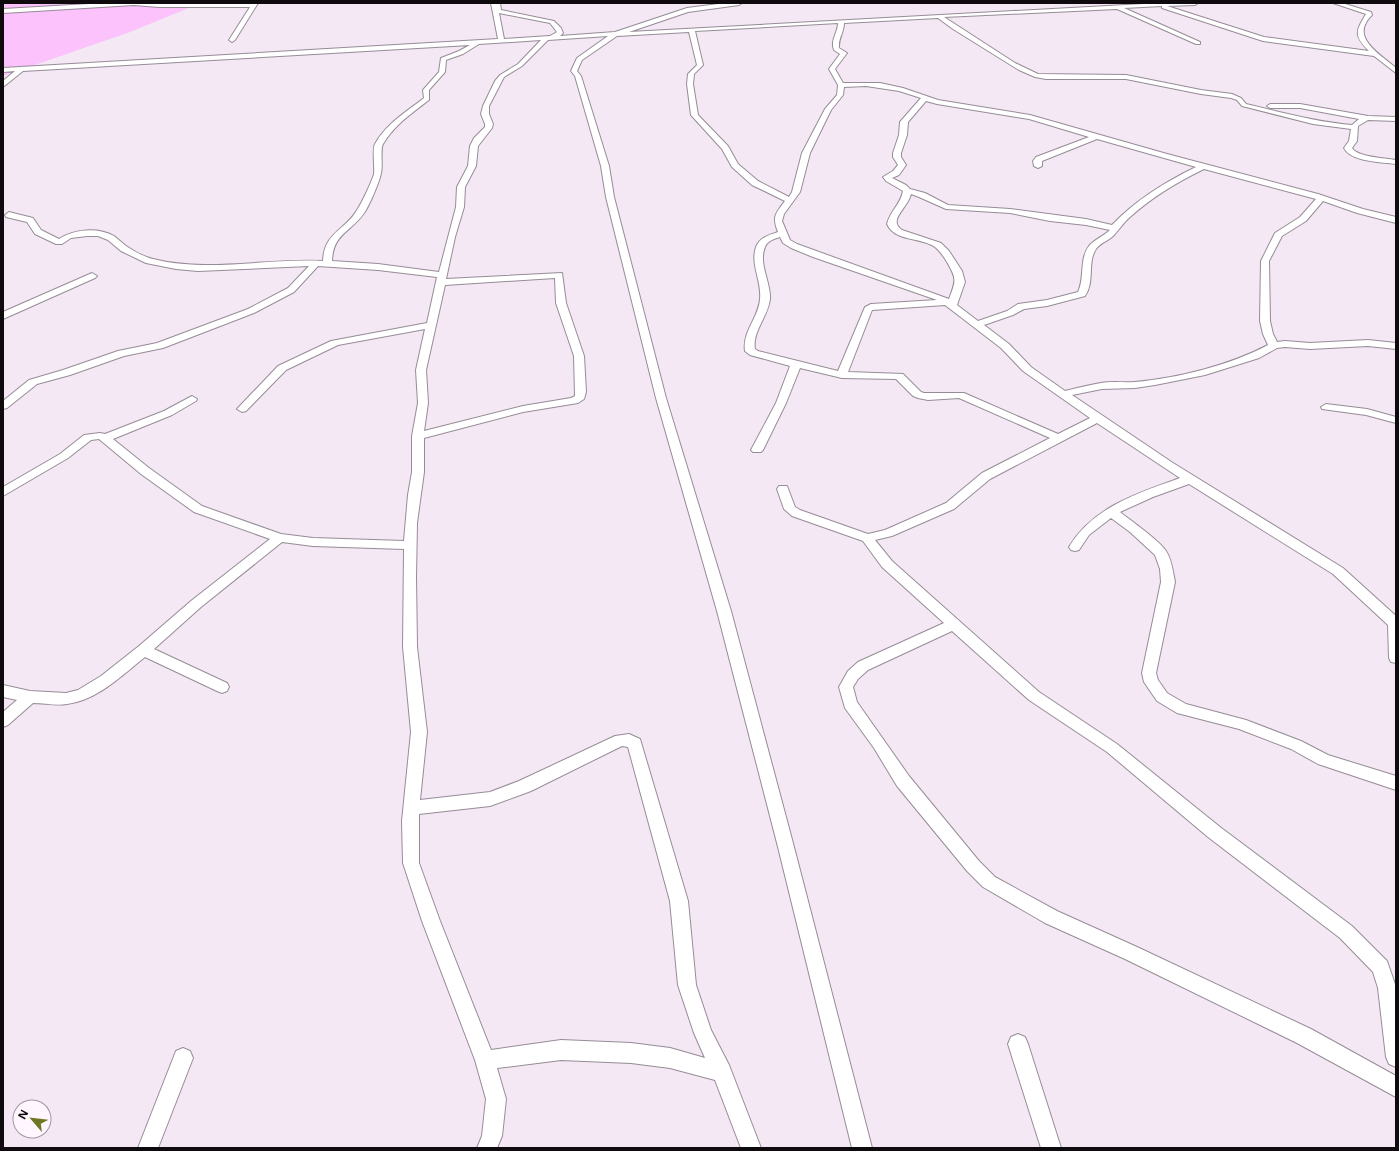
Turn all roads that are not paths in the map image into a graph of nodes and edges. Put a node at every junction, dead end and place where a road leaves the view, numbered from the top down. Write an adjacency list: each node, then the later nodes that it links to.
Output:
1 (134, 3): 6 (street); 10 (street)
2 (495, 3): 15 (street); 17 (street)
3 (740, 3): 14 (street)
4 (1195, 3): 8 (street)
5 (1336, 3): 20 (street)
6 (195, 4): 7 (street)
7 (255, 4): 16 (street)
8 (1158, 5): 9 (street); 20 (street)
9 (1118, 7): 11 (street); 19 (street)
10 (3, 11)
11 (939, 16): 12 (street); 27 (street)
12 (841, 21): 13 (street); 25 (street)
13 (692, 30): 14 (street); 37 (street)
14 (616, 34): 15 (street); 92 (street)
15 (549, 38): 17 (street); 45 (street)
16 (232, 40)
17 (501, 41): 18 (street)
18 (479, 42): 21 (street); 43 (street)
19 (1198, 43)
20 (1374, 54): 23 (street)
21 (22, 68): 22 (street); 24 (street)
22 (3, 70)
23 (1396, 71)
24 (3, 85)
25 (840, 85): 26 (street); 37 (street)
26 (925, 98): 31 (street); 35 (street)
27 (1244, 105): 28 (street); 30 (street)
28 (1368, 118): 29 (street); 30 (street)
29 (1396, 119)
30 (1355, 127): 32 (street)
31 (1097, 136): 33 (street); 34 (street)
32 (1396, 162)
33 (1038, 166)
34 (1204, 166): 36 (street); 40 (street)
35 (907, 191): 40 (street); 46 (street)
36 (1321, 198): 39 (street); 50 (street)
37 (789, 200): 41 (street)
38 (8, 216): 42 (street)
39 (1396, 220)
40 (1114, 228): 48 (street)
41 (783, 234): 46 (street); 52 (street)
42 (316, 263): 43 (street); 56 (street)
43 (327, 264): 45 (street)
44 (92, 276): 47 (street)
45 (442, 278): 49 (street); 61 (street)
46 (950, 304): 48 (street); 53 (street)
47 (3, 316)
48 (977, 324): 54 (street)
49 (432, 325): 58 (street); 61 (street)
50 (1274, 346): 51 (street); 54 (street)
51 (1396, 346)
52 (796, 364): 53 (street); 64 (street)
53 (842, 375): 63 (street)
54 (1064, 394): 59 (street)
55 (192, 398): 62 (street)
56 (3, 406)
57 (1326, 407): 60 (street)
58 (242, 409)
59 (1098, 418): 63 (street); 65 (street)
60 (1396, 420)
61 (418, 436): 71 (street)
62 (105, 438): 67 (street); 69 (street)
63 (1058, 438): 70 (street)
64 (757, 450)
65 (1190, 479): 68 (street); 74 (street)
66 (783, 489): 70 (street)
67 (3, 492)
68 (1111, 512): 72 (street); 81 (street)
69 (280, 538): 71 (street); 75 (street)
70 (867, 538): 73 (street)
71 (410, 545): 82 (street)
72 (1074, 547)
73 (954, 624): 84 (street); 88 (street)
74 (1395, 624): 76 (street)
75 (144, 650): 77 (street); 79 (street)
76 (1396, 658)
77 (222, 686)
78 (3, 691): 79 (street)
79 (30, 697): 80 (street)
80 (3, 721)
81 (1396, 783)
82 (411, 808): 86 (street); 87 (street)
83 (1018, 1044): 93 (street)
84 (1396, 1057)
85 (183, 1058): 89 (street)
86 (485, 1060): 87 (street); 90 (street)
87 (722, 1072): 91 (street)
88 (1396, 1087)
89 (148, 1148)
90 (487, 1148)
91 (751, 1148)
92 (862, 1148)
93 (1051, 1148)

